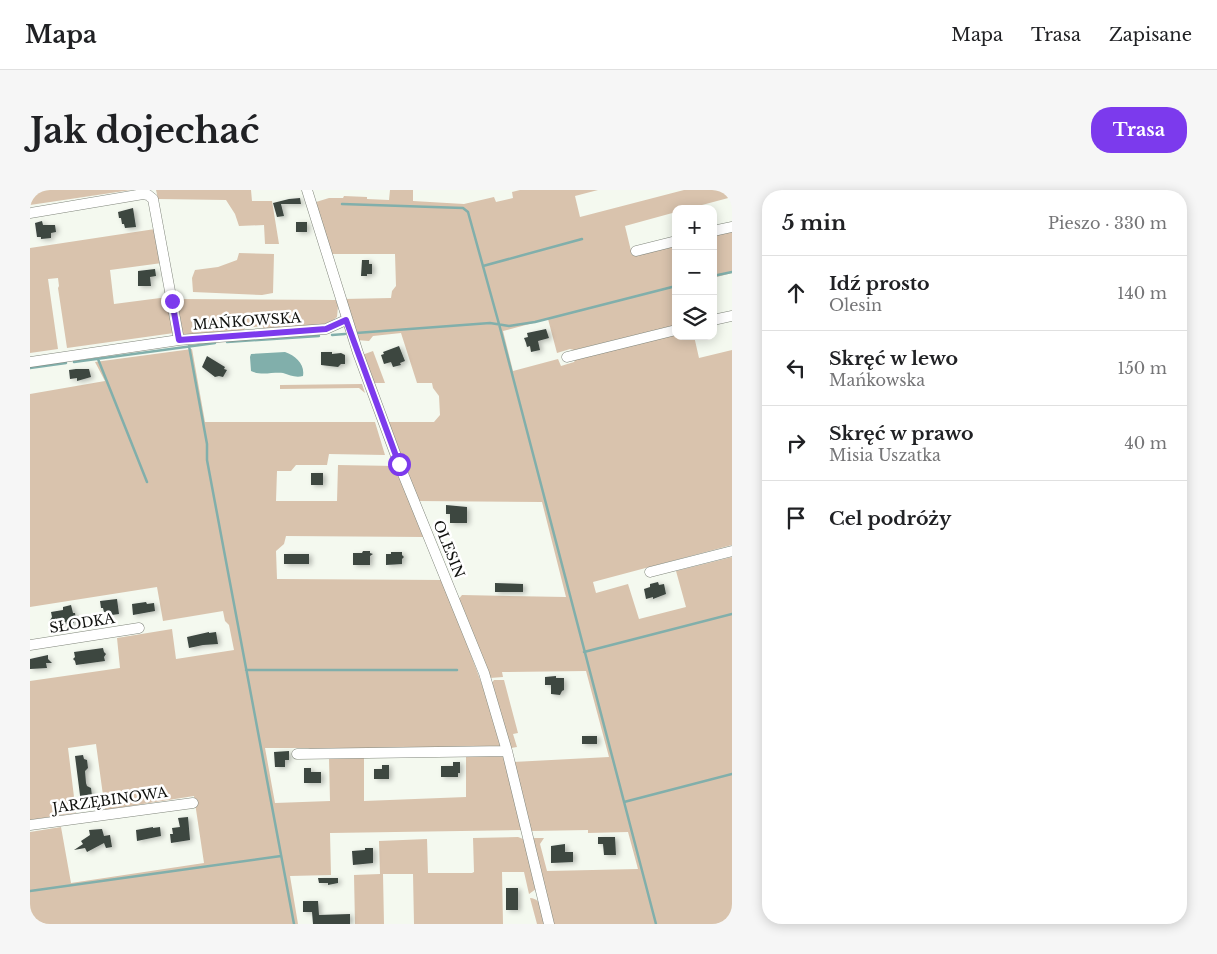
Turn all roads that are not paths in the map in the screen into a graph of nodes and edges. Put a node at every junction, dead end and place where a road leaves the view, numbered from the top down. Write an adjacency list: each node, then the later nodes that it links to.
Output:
1 (307, 190): 9 (street, OLESIN)
2 (30, 213): 11 (street)
3 (732, 227): 4 (street)
4 (717, 230)
5 (672, 242): 6 (street)
6 (636, 251)
7 (732, 316): 8 (street)
8 (717, 319)
9 (346, 320): 11 (street, MAŃKOWSKA); 18 (street, OLESIN)
10 (672, 331): 12 (street)
11 (179, 340): 13 (street, MAŃKOWSKA)
12 (567, 357)
13 (30, 362)
14 (732, 551): 15 (street)
15 (650, 572)
16 (139, 628): 17 (street, SŁODKA)
17 (30, 645)
18 (508, 751): 19 (street); 22 (street, OLESIN)
19 (297, 754)
20 (193, 803): 21 (street, JARZĘBINOWA)
21 (30, 825)
22 (549, 924)

